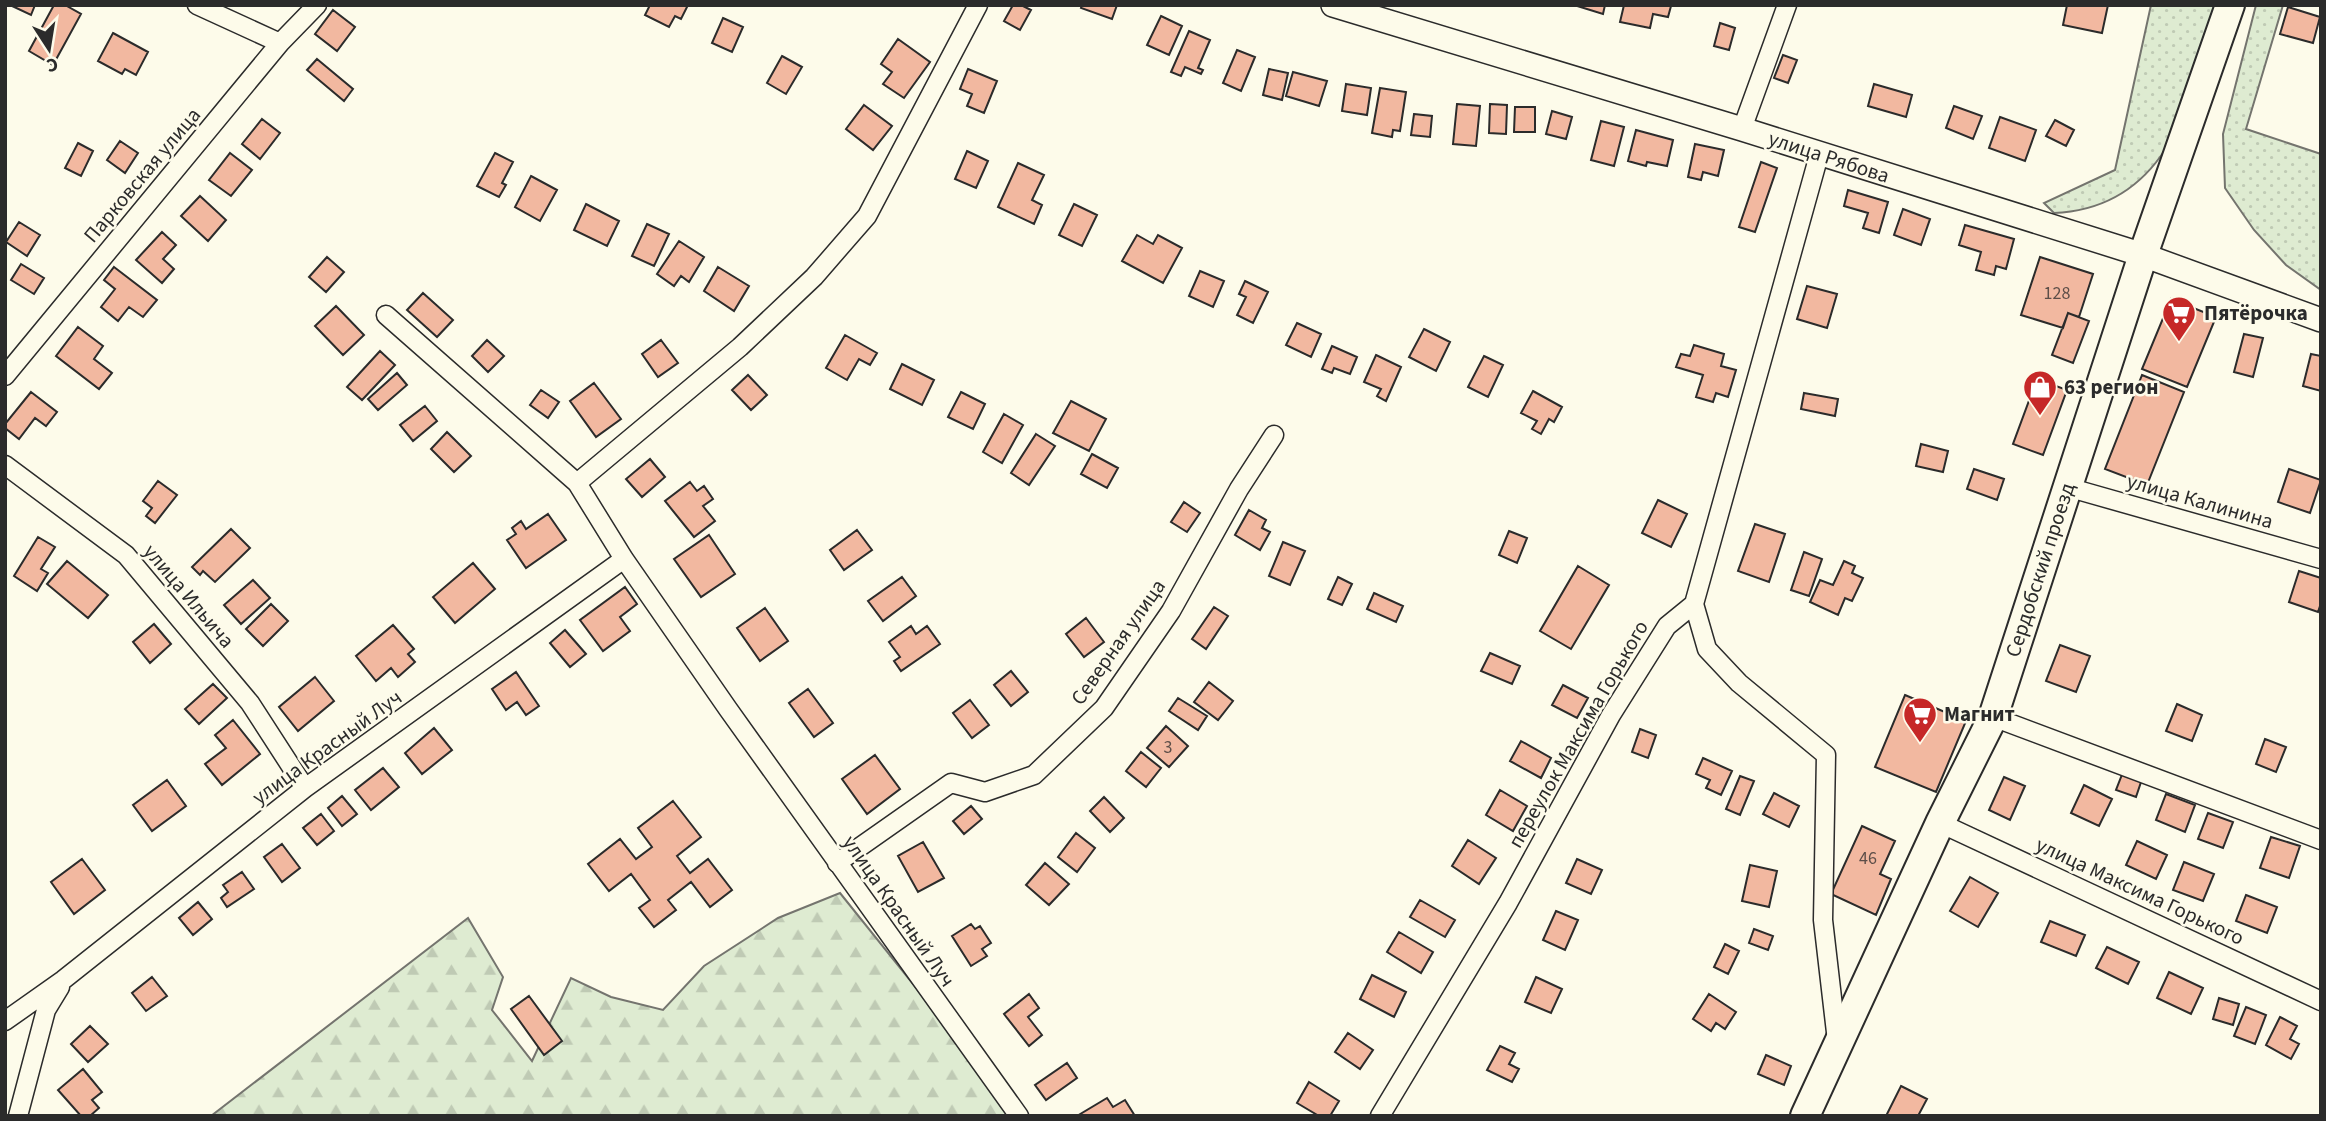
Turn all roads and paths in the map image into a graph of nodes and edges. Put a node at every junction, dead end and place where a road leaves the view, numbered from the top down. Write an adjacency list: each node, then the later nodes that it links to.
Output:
1 (197, 5): 7 (street)
2 (317, 5): 7 (street, Парковская улица)
3 (978, 5): 16 (street)
4 (1333, 5): 8 (street, улица Рябова)
5 (1787, 5): 8 (street)
6 (2230, 5): 10 (main road, Сердобский проезд)
7 (280, 43): 13 (street, Парковская улица)
8 (1742, 129): 9 (street, улица Рябова)
9 (1819, 155): 10 (street, улица Рябова); 20 (street)
10 (2143, 255): 12 (street, улица Рябова); 17 (main road, Сердобский проезд)
11 (386, 315): 16 (street, улица Красный Луч)
12 (2321, 320)
13 (5, 376)
14 (1274, 435): 25 (street, Северная улица)
15 (5, 465): 22 (street, улица Ильича)
16 (577, 483): 18 (street, улица Красный Луч)
17 (2067, 487): 19 (street, улица Калинина); 21 (main road, Сердобский проезд)
18 (624, 559): 22 (street, улица Красный Луч); 25 (street, улица Красный Луч)
19 (2321, 559)
20 (1694, 604): 29 (street); 32 (street, переулок Максима Горького)
21 (1993, 717): 23 (main road, Сердобский проезд); 24 (street)
22 (305, 789): 26 (street, улица Красный Луч)
23 (1940, 823): 27 (street, улица Максима Горького); 29 (main road, Сердобский проезд)
24 (2321, 840)
25 (837, 863): 31 (street, улица Красный Луч)
26 (63, 980): 28 (street, улица Красный Луч); 30 (street, улица Красный Луч)
27 (2321, 1001)
28 (5, 1021)
29 (1838, 1044): 33 (main road, Сердобский проезд)
30 (18, 1116)
31 (1018, 1116)
32 (1380, 1116)
33 (1805, 1116)

